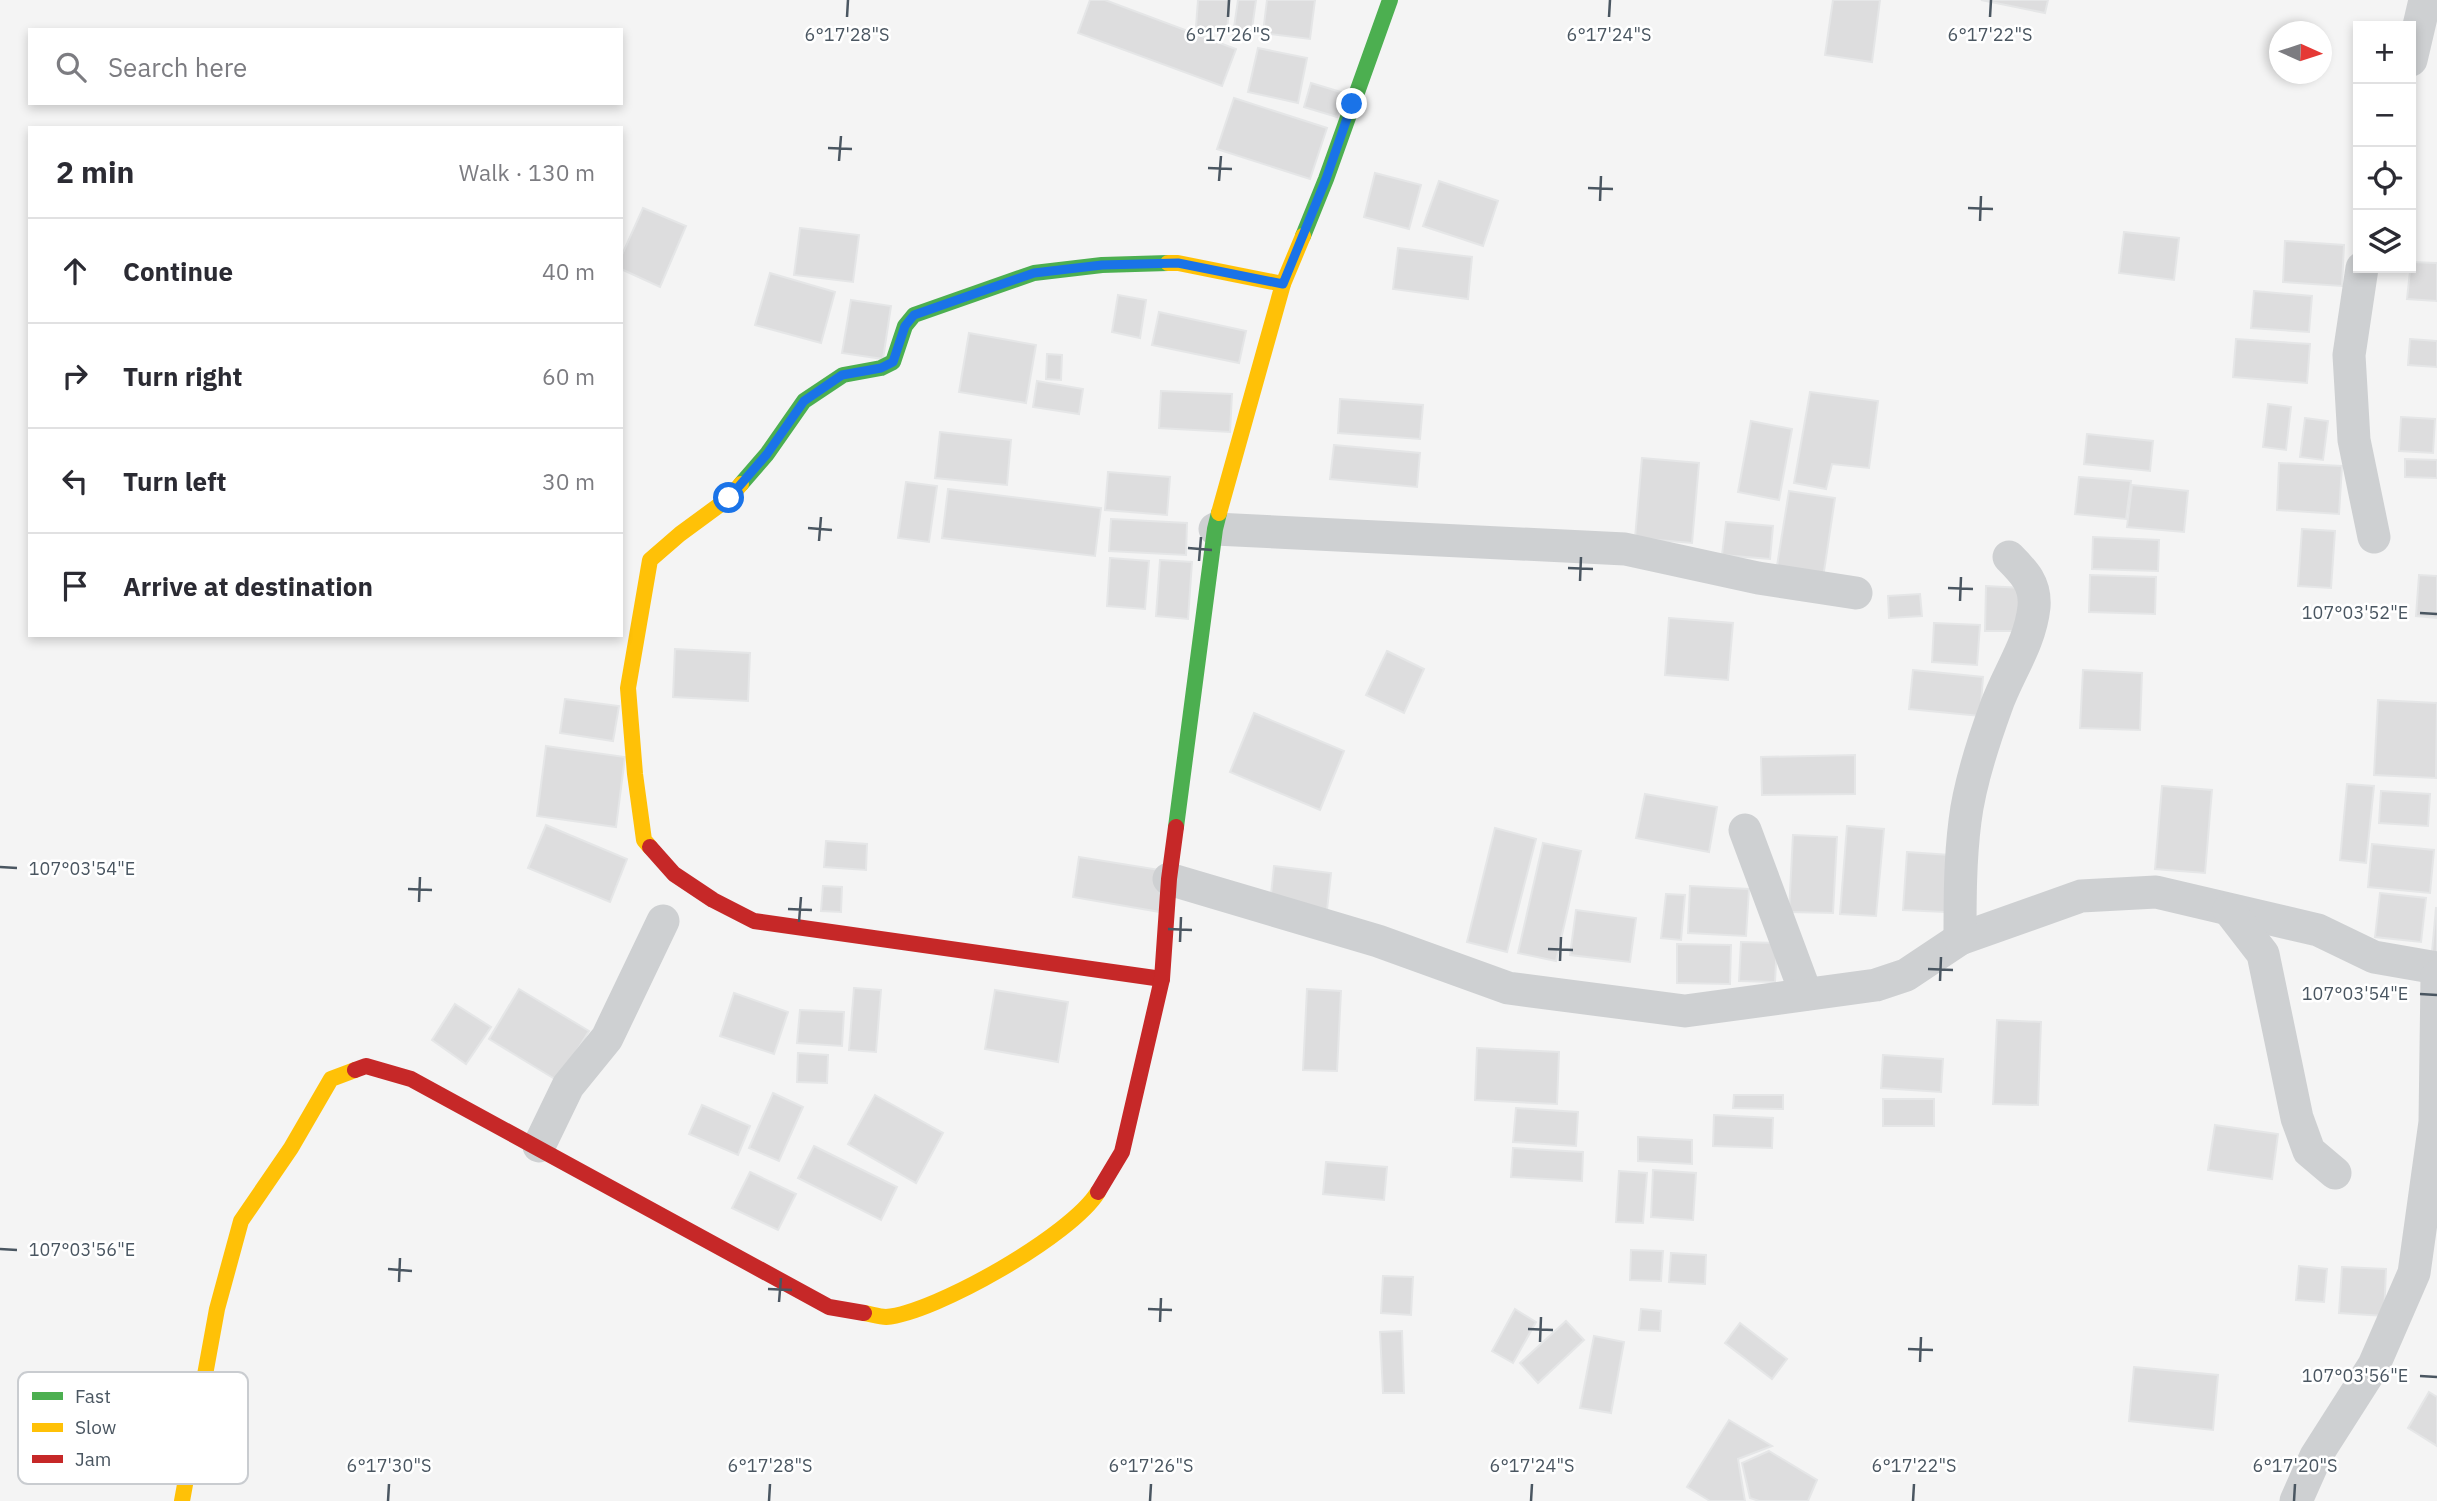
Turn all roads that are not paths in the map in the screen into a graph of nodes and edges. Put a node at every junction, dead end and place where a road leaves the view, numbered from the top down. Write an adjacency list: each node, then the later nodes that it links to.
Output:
1 (1390, 0): 5 (street)
2 (2425, 0): 3 (street)
3 (2416, 39)
4 (2361, 273): 7 (street)
5 (1283, 284): 6 (street); 17 (street)
6 (1215, 529): 9 (street); 11 (street)
7 (2374, 537)
8 (2009, 557): 14 (street)
9 (1856, 593)
10 (1745, 830): 18 (street)
11 (1169, 879): 17 (street); 18 (street)
12 (2230, 910): 14 (street); 15 (street); 20 (street)
13 (663, 921): 19 (street)
14 (1960, 939): 18 (street)
15 (2437, 968)
16 (2437, 976): 22 (street)
17 (1162, 978): 19 (street)
18 (1806, 994)
19 (539, 1146): 21 (street)
20 (2335, 1172)
21 (206, 1372)
22 (2296, 1501)

